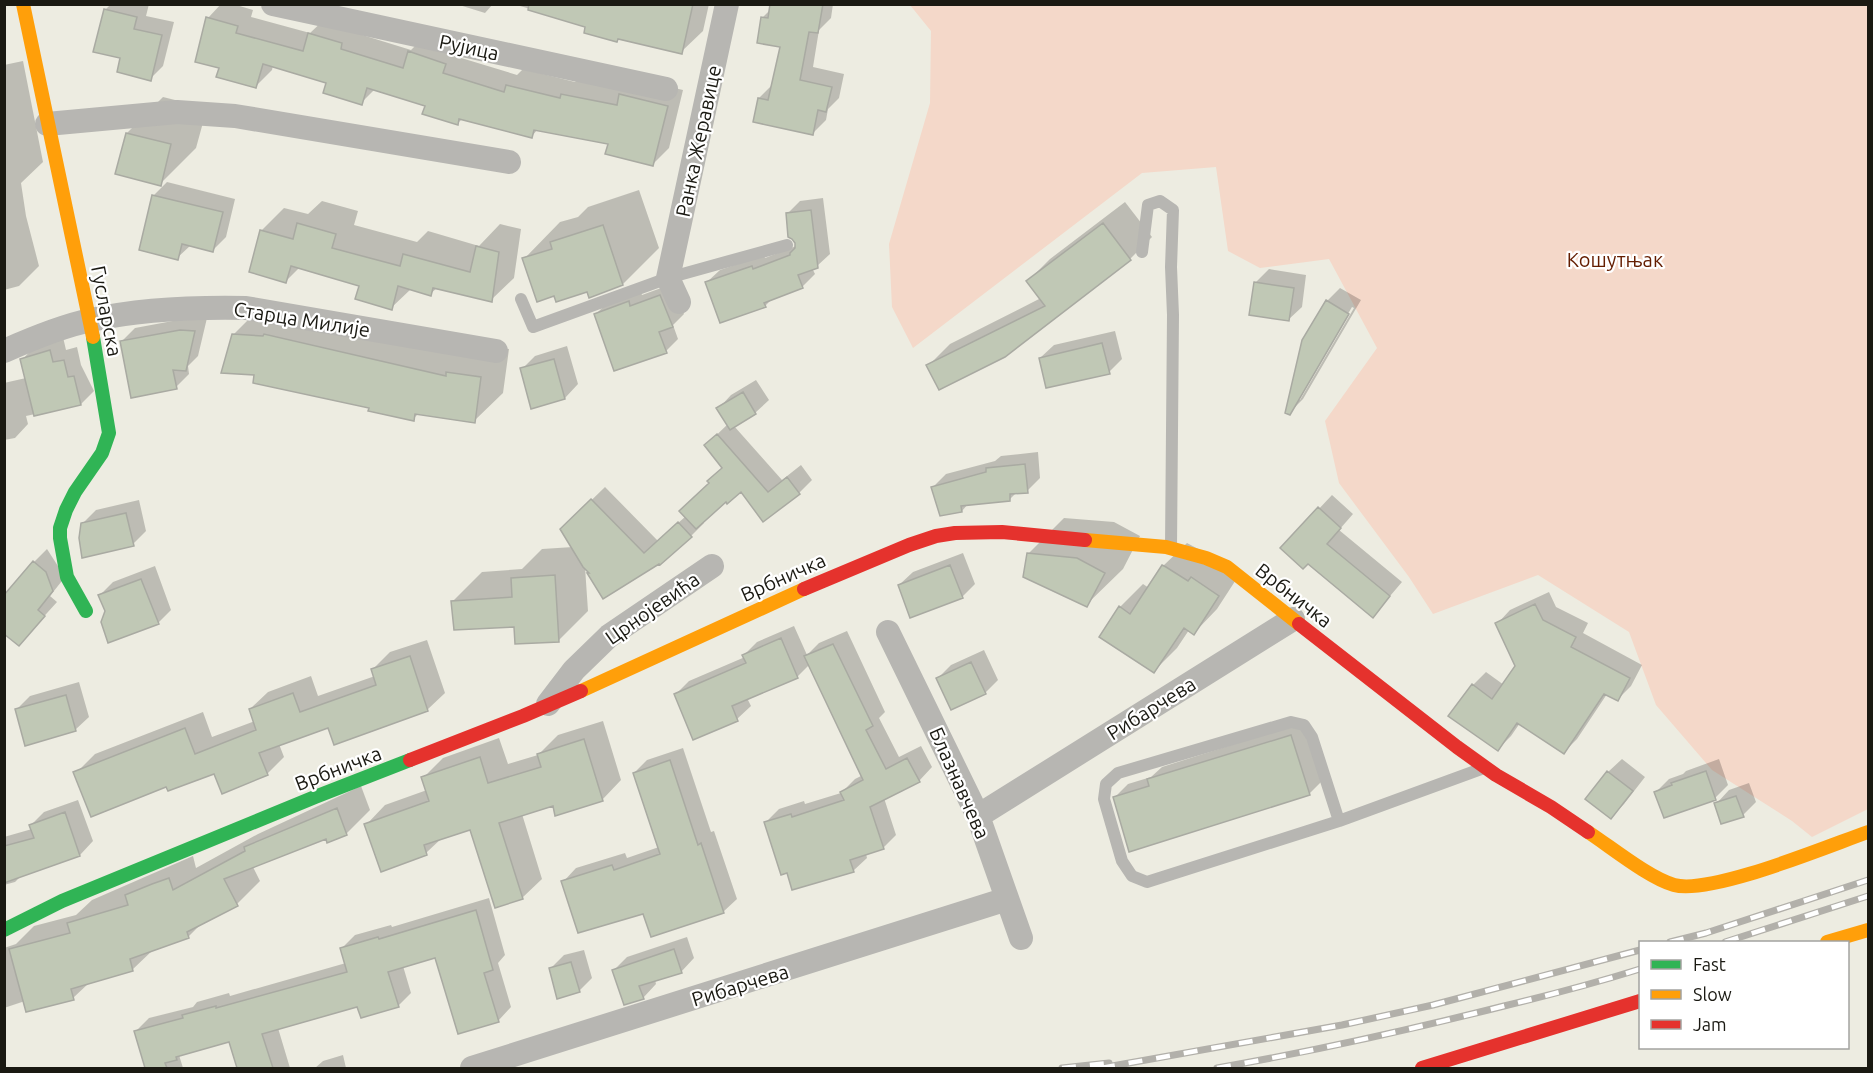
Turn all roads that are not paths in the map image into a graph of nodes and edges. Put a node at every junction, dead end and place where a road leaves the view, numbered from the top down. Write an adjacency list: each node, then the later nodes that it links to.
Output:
1 (23, 4): 5 (street, Гусларска)
2 (273, 4): 4 (street, Рујица)
3 (727, 4): 9 (street, Ранка Жеравице)
4 (666, 89)
5 (47, 124): 6 (street); 12 (street, Гусларска)
6 (509, 162)
7 (787, 245): 9 (lane)
8 (1142, 252): 15 (lane)
9 (668, 278): 10 (lane); 11 (street)
10 (521, 299)
11 (679, 302)
12 (90, 320): 13 (street, Старца Милије); 14 (street, Старца Милије); 17 (street, Гусларска)
13 (4, 351)
14 (496, 351)
15 (1171, 548): 18 (street, Врбничка); 20 (street, Врбничка)
16 (712, 566): 20 (street, Црнојевића)
17 (86, 611)
18 (1293, 619): 21 (street, Врбничка); 22 (street, Рибарчева)
19 (888, 632): 22 (street, Блазнавчева)
20 (546, 706): 26 (street, Врбничка)
21 (1485, 768): 23 (lane); 24 (street, Врбничка)
22 (978, 816): 25 (street, Блазнавчева)
23 (1339, 820): 23 (lane)
24 (1869, 832)
25 (1007, 899): 28 (street, Блазнавчева); 31 (street, Рибарчева)
26 (4, 930)
27 (1869, 930): 29 (street)
28 (1021, 938)
29 (1830, 941)
30 (1639, 1002): 32 (street)
31 (472, 1068)
32 (1422, 1068)

